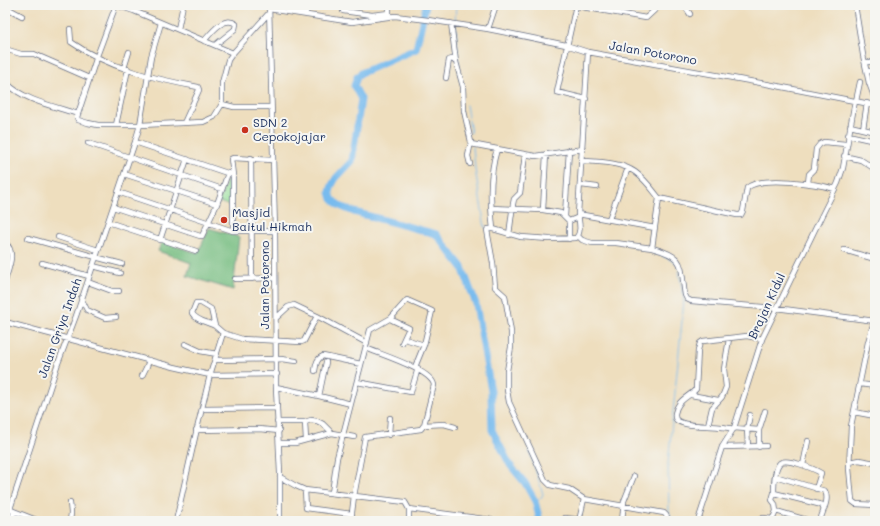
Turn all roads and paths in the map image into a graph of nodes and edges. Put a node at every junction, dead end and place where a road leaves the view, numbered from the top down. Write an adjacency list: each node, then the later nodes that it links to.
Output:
1 (116, 5): 17 (street); 29 (street)
2 (183, 5): 20 (street)
3 (304, 5): 14 (street)
4 (389, 5): 15 (street)
5 (496, 5): 21 (street)
6 (576, 5): 9 (street); 24 (street)
7 (684, 5): 13 (street)
8 (855, 5): 31 (street)
9 (656, 6)
10 (5, 7): 16 (street)
11 (269, 9): 14 (street); 28 (street); 47 (street, Jalan Potorono)
12 (343, 11): 15 (street)
13 (690, 14)
14 (306, 15): 15 (street)
15 (389, 15): 18 (street, Jalan Potorono)
16 (22, 16)
17 (161, 23): 20 (street); 36 (street, Jalan Griya Indah)
18 (454, 23): 21 (street, Jalan Potorono); 30 (street)
19 (70, 29): 29 (street)
20 (178, 29): 22 (street)
21 (488, 29): 24 (street, Jalan Potorono)
22 (204, 41): 23 (street); 23 (street)
23 (215, 45): 28 (street)
24 (566, 45): 27 (street, Jalan Potorono); 41 (street)
25 (5, 49): 37 (street)
26 (130, 52): 33 (street)
27 (588, 52): 41 (street); 43 (street, Jalan Potorono)
28 (233, 53): 45 (street)
29 (97, 56): 33 (street); 37 (street)
30 (456, 62): 38 (street); 59 (street)
31 (865, 62): 32 (street); 34 (street)
32 (875, 62)
33 (126, 69): 36 (street); 50 (street)
34 (866, 71): 35 (street); 42 (street)
35 (875, 71)
36 (148, 76): 49 (street); 51 (street, Jalan Griya Indah)
37 (89, 78): 48 (street)
38 (446, 78)
39 (860, 82): 43 (street, Brajan Kidul)
40 (7, 83): 48 (street)
41 (586, 99): 62 (street)
42 (875, 99)
43 (855, 101): 44 (street, Jalan Potorono); 52 (street, Brajan Kidul)
44 (867, 103): 46 (street, Jalan Potorono); 53 (street)
45 (222, 104): 47 (street); 49 (street)
46 (875, 105)
47 (271, 107): 70 (street, Jalan Potorono)
48 (78, 114): 50 (street)
49 (184, 123): 51 (street)
50 (116, 125): 51 (street)
51 (140, 125): 57 (street, Jalan Griya Indah)
52 (850, 126): 53 (street); 55 (street, Brajan Kidul)
53 (863, 128): 54 (street)
54 (875, 132)
55 (848, 135): 56 (street); 60 (street, Brajan Kidul)
56 (875, 141)
57 (135, 142): 67 (street, Jalan Griya Indah); 69 (street)
58 (88, 143): 67 (street)
59 (472, 144): 61 (street); 72 (street)
60 (846, 144): 66 (street, Brajan Kidul); 78 (street)
61 (497, 149): 65 (street); 88 (street)
62 (583, 149): 63 (street); 71 (street)
63 (569, 150): 64 (street); 92 (street)
64 (546, 154): 65 (street); 91 (street)
65 (525, 155): 90 (street)
66 (844, 156): 74 (street); 81 (street, Brajan Kidul)
67 (130, 158): 75 (street, Jalan Griya Indah); 77 (street)
68 (251, 158): 70 (street); 76 (street); 103 (street)
69 (187, 159): 76 (street); 77 (street)
70 (273, 160): 101 (street, Jalan Potorono)
71 (582, 161): 73 (street); 79 (street)
72 (470, 164)
73 (628, 168): 85 (street); 94 (street)
74 (875, 168)
75 (124, 174): 82 (street); 84 (street, Jalan Griya Indah)
76 (231, 174): 83 (street); 102 (street)
77 (181, 176): 82 (street); 83 (street)
78 (808, 183): 81 (street); 85 (street)
79 (581, 185): 80 (street); 93 (street)
80 (597, 187)
81 (836, 189): 129 (street, Brajan Kidul)
82 (176, 190): 86 (street); 89 (street)
83 (222, 190): 86 (street)
84 (118, 192): 87 (street, Jalan Griya Indah); 89 (street)
85 (659, 198): 99 (street)
86 (217, 204): 97 (street)
87 (113, 207): 96 (street, Jalan Griya Indah); 98 (street)
88 (491, 208): 90 (street); 100 (street)
89 (170, 209): 97 (street); 98 (street)
90 (512, 210): 91 (street); 104 (street)
91 (544, 210): 92 (street)
92 (565, 216): 95 (street)
93 (579, 216): 94 (street); 95 (street); 105 (street)
94 (609, 219): 99 (street)
95 (569, 221): 108 (street)
96 (108, 222): 109 (street); 112 (street, Jalan Griya Indah)
97 (209, 222): 98 (street); 102 (street)
98 (166, 224): 109 (street)
99 (655, 228): 111 (street)
100 (493, 229): 104 (street); 205 (street)
101 (275, 231): 103 (street); 123 (street, Jalan Potorono)
102 (233, 232): 103 (street)
103 (252, 232): 122 (street)
104 (509, 235): 108 (street)
105 (578, 236): 108 (street); 111 (street)
106 (58, 237): 112 (street)
107 (28, 238): 115 (street)
108 (569, 239)
109 (160, 240): 114 (street)
110 (5, 243): 125 (street)
111 (652, 248): 129 (street)
112 (98, 250): 115 (street, Jalan Griya Indah)
113 (844, 250): 116 (street)
114 (196, 251)
115 (95, 257): 118 (street); 119 (street, Jalan Griya Indah)
116 (875, 259)
117 (42, 263): 121 (street)
118 (122, 264)
119 (93, 266): 120 (street); 121 (street, Jalan Griya Indah)
120 (120, 273)
121 (89, 276): 126 (street, Jalan Griya Indah)
122 (252, 278): 123 (street); 124 (street)
123 (275, 278): 132 (street, Jalan Potorono)
124 (235, 279)
125 (5, 281)
126 (88, 282): 127 (street); 128 (street, Jalan Griya Indah)
127 (119, 291)
128 (81, 298): 131 (street); 138 (street, Jalan Griya Indah)
129 (776, 308): 134 (street); 141 (street, Brajan Kidul)
130 (317, 316): 132 (street); 140 (street); 142 (street)
131 (116, 317)
132 (276, 318): 140 (street, Jalan Potorono)
133 (392, 320): 144 (street)
134 (875, 321): 159 (street)
135 (5, 322): 138 (street)
136 (216, 326): 136 (street); 137 (street)
137 (223, 333): 140 (street); 146 (street)
138 (67, 338): 148 (street); 212 (street, Jalan Griya Indah)
139 (729, 339): 141 (street); 162 (street); 164 (street)
140 (276, 340): 147 (street, Jalan Potorono)
141 (762, 340): 178 (street, Brajan Kidul)
142 (367, 342): 144 (street); 145 (street)
143 (185, 344): 146 (street)
144 (424, 345): 153 (street)
145 (366, 348): 152 (street); 153 (street)
146 (217, 354): 149 (street)
147 (277, 359): 149 (street); 150 (street); 155 (street, Jalan Potorono)
148 (149, 360): 156 (street); 157 (street)
149 (215, 360): 156 (street)
150 (296, 361)
151 (326, 362): 163 (street)
152 (361, 364): 154 (street); 158 (street)
153 (417, 368): 158 (street); 175 (street)
154 (315, 372)
155 (277, 374): 156 (street); 161 (street, Jalan Potorono)
156 (210, 375): 167 (street)
157 (142, 376)
158 (357, 382): 165 (street)
159 (860, 384): 160 (street); 169 (street)
160 (875, 386)
161 (276, 387): 163 (street); 166 (street, Jalan Potorono)
162 (691, 395): 164 (street); 176 (street)
163 (319, 396): 165 (street)
164 (718, 400): 176 (street)
165 (351, 404): 184 (street)
166 (277, 408): 167 (street); 173 (street, Jalan Potorono)
167 (202, 409): 180 (street)
168 (765, 411): 181 (street)
169 (854, 412): 171 (street); 194 (street)
170 (750, 415): 179 (street)
171 (875, 416)
172 (390, 418): 185 (street)
173 (277, 422): 174 (street); 182 (street, Jalan Potorono)
174 (305, 422): 183 (street); 187 (street)
175 (424, 425): 177 (street); 185 (street)
176 (708, 425): 178 (street)
177 (454, 427)
178 (734, 429): 179 (street); 191 (street, Brajan Kidul)
179 (747, 429): 181 (street); 192 (street)
180 (196, 430): 182 (street); 222 (street)
181 (759, 430): 193 (street)
182 (279, 431): 189 (street, Jalan Potorono)
183 (332, 433): 184 (street); 187 (street)
184 (343, 435): 186 (street); 202 (street)
185 (389, 435): 204 (street)
186 (354, 436)
187 (306, 440): 189 (street)
188 (808, 441): 196 (street)
189 (279, 443): 199 (street, Jalan Potorono)
190 (766, 446): 193 (street)
191 (722, 447): 192 (street); 229 (street, Brajan Kidul)
192 (748, 447): 193 (street)
193 (759, 447)
194 (849, 462): 195 (street); 207 (street)
195 (875, 463)
196 (803, 465): 198 (street); 200 (street)
197 (634, 476): 208 (street)
198 (775, 476): 200 (street); 203 (street)
199 (280, 477): 201 (street); 223 (street, Jalan Potorono)
200 (816, 489): 209 (street)
201 (305, 490): 202 (street); 214 (street)
202 (332, 493): 204 (street)
203 (774, 493): 209 (street); 213 (street)
204 (354, 496): 210 (street); 214 (street)
205 (584, 499): 208 (street); 217 (street)
206 (70, 503): 221 (street)
207 (875, 505)
208 (624, 507): 227 (street); 228 (street)
209 (823, 508): 232 (street)
210 (409, 509): 216 (street); 225 (street)
211 (5, 511): 212 (street)
212 (13, 511): 219 (street, Jalan Griya Indah); 220 (street)
213 (776, 511): 218 (street); 230 (street)
214 (352, 514): 224 (street)
215 (565, 518): 217 (street)
216 (492, 520)
217 (580, 520): 226 (street)
218 (801, 520): 231 (street)
219 (11, 521)
220 (39, 521)
221 (70, 521)
222 (176, 521)
223 (280, 521)
224 (351, 521)
225 (408, 521)
226 (592, 521)
227 (622, 521)
228 (669, 521)
229 (698, 521)
230 (761, 521)
231 (810, 521)
232 (820, 521)

